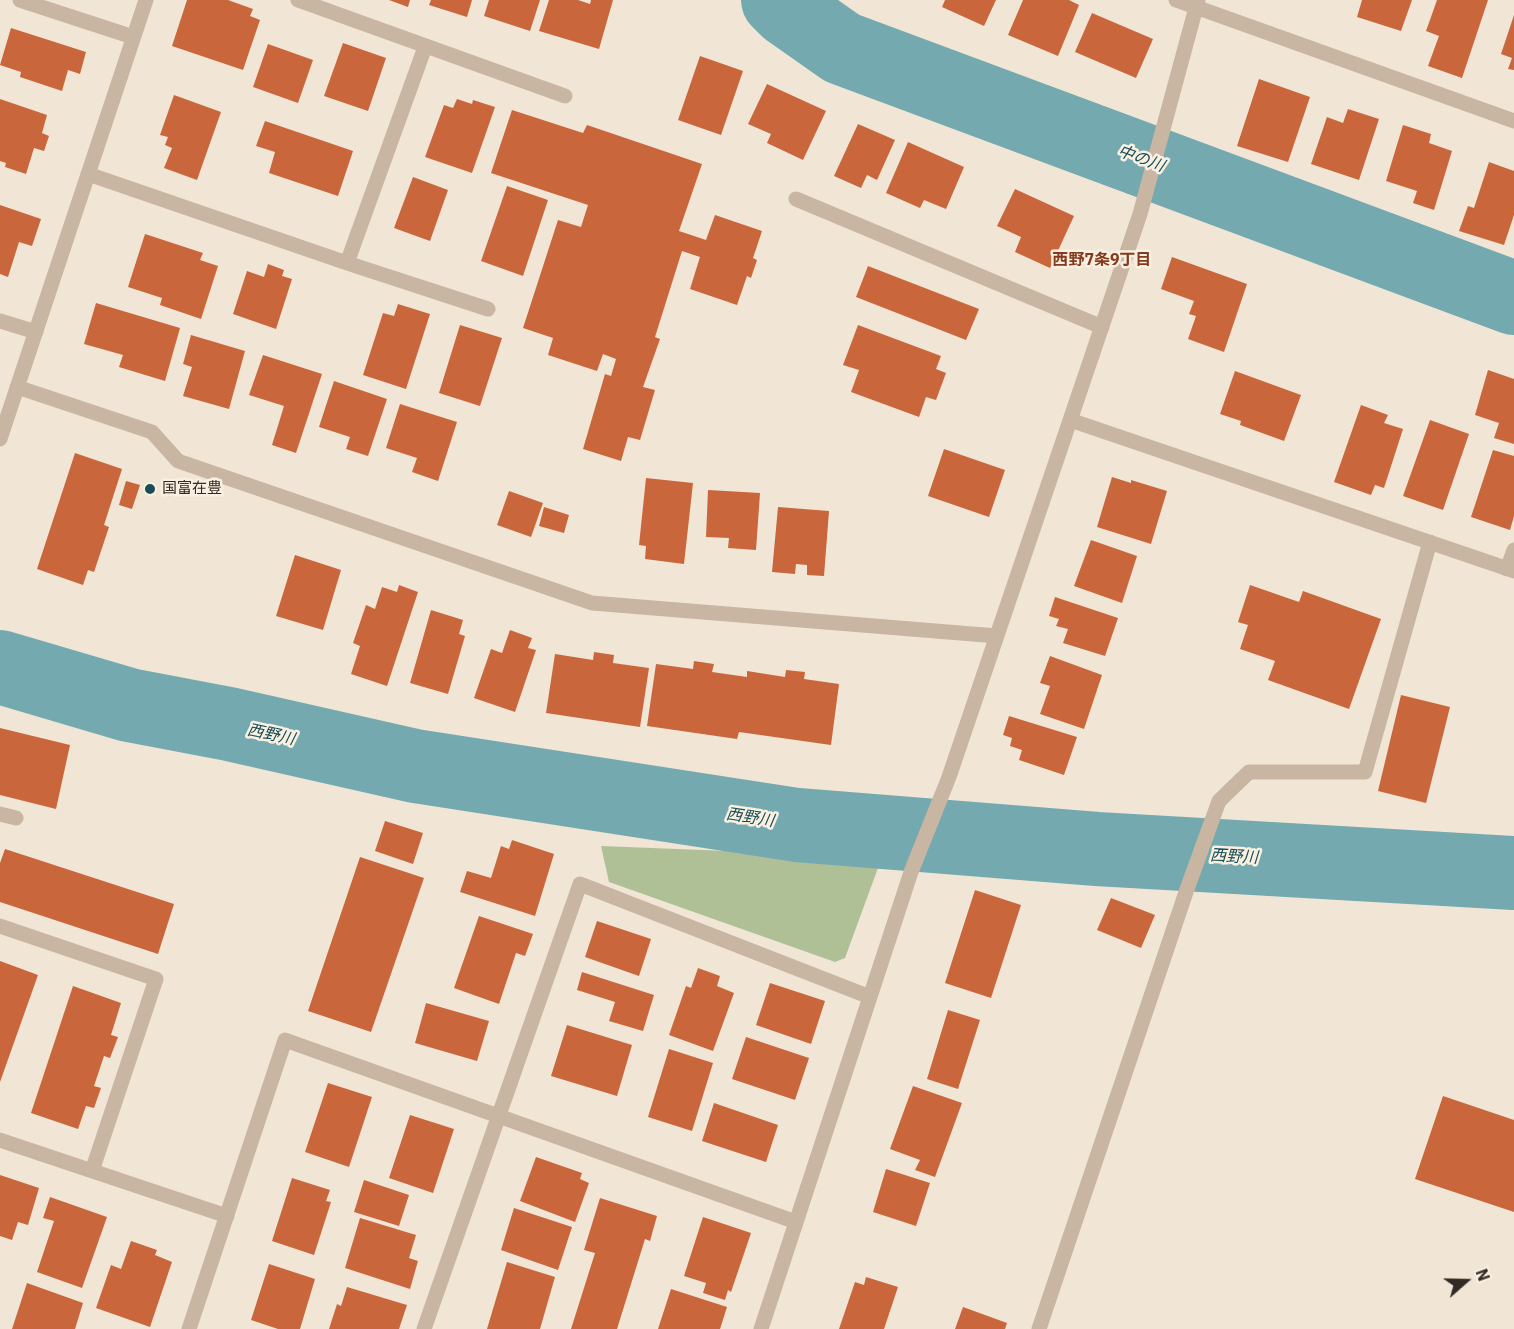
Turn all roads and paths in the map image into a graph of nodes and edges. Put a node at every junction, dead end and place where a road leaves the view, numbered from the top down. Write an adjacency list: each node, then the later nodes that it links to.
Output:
1 (20, 0): 6 (street)
2 (146, 0): 6 (street)
3 (298, 0): 7 (street)
4 (1176, 0): 5 (street)
5 (1197, 4): 9 (street); 15 (street)
6 (133, 37): 10 (street)
7 (425, 47): 8 (street); 12 (street)
8 (565, 96)
9 (1514, 120)
10 (88, 174): 12 (street); 16 (street)
11 (796, 199): 15 (street)
12 (347, 263): 13 (street)
13 (488, 309)
14 (0, 321): 16 (street)
15 (1102, 327): 18 (street)
16 (36, 332): 17 (street)
17 (17, 387): 19 (street); 23 (street)
18 (1070, 420): 20 (street); 23 (street)
19 (0, 439)
20 (1430, 542): 22 (street); 36 (street)
21 (1514, 550): 22 (street)
22 (1511, 570)
23 (997, 636): 27 (street)
24 (0, 814): 25 (street)
25 (16, 818)
26 (0, 926): 30 (street)
27 (870, 997): 28 (street); 32 (street)
28 (499, 1116): 31 (street); 32 (street); 34 (street)
29 (0, 1140): 30 (street)
30 (92, 1171): 31 (street)
31 (227, 1216): 33 (street)
32 (796, 1222): 35 (street)
33 (189, 1329)
34 (424, 1329)
35 (761, 1329)
36 (1039, 1329)

